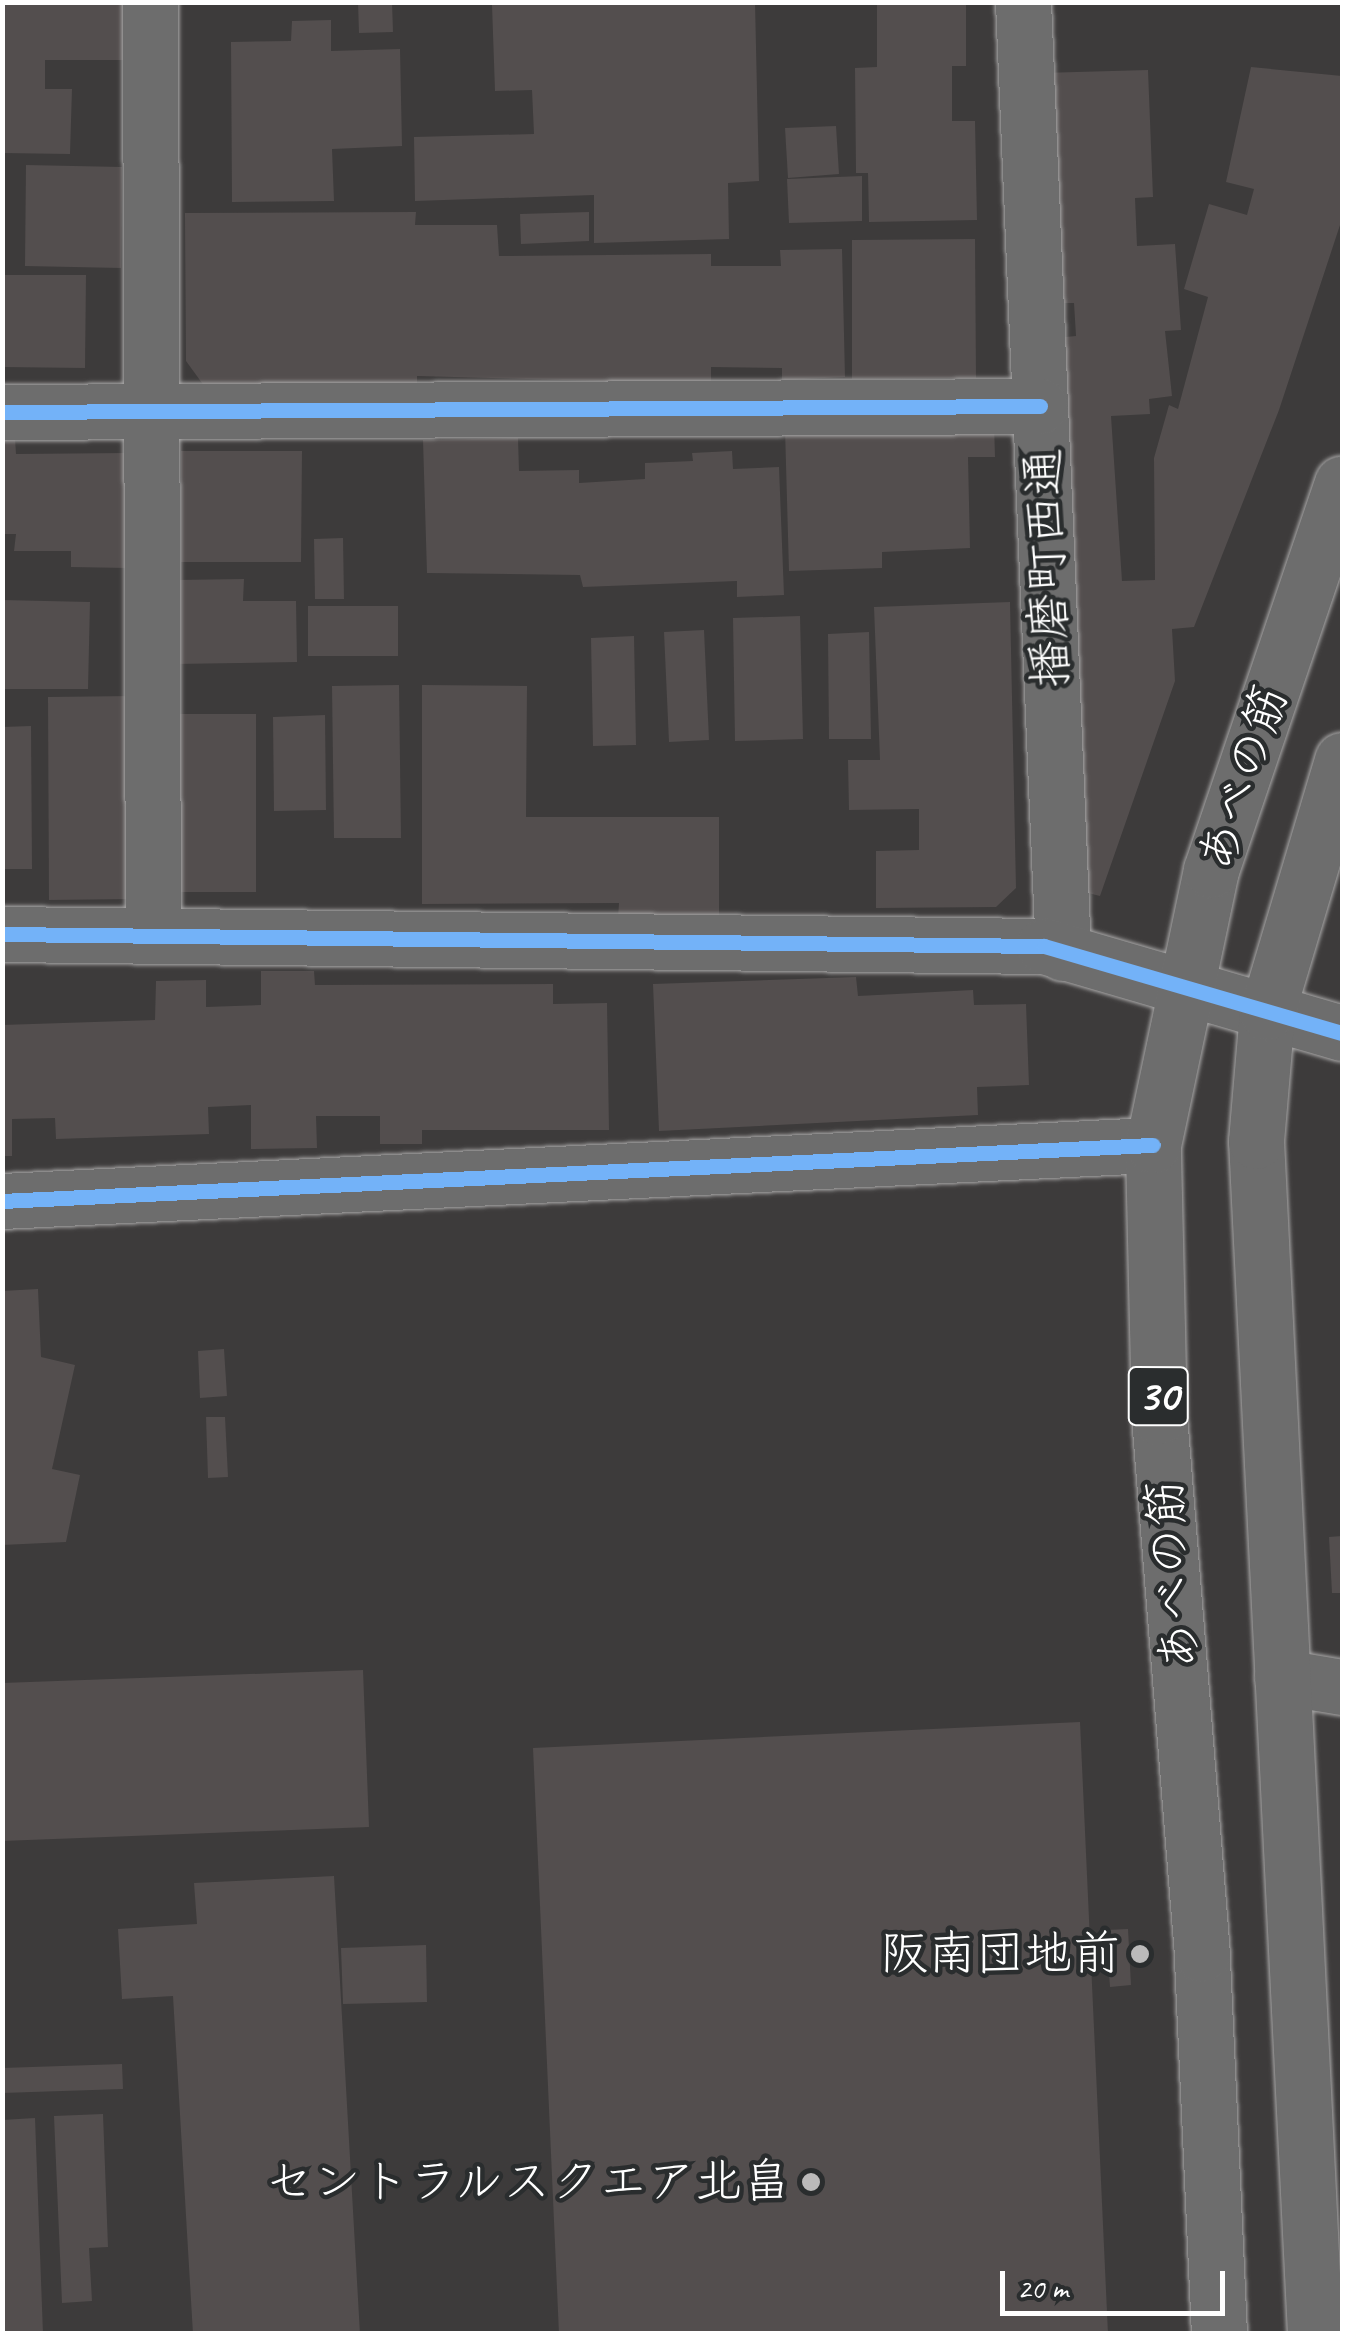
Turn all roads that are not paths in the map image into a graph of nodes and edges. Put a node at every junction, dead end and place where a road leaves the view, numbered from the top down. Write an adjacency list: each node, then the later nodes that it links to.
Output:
1 (150, 2): 5 (street)
2 (1023, 2): 3 (street, 播磨町西通)
3 (1040, 406): 5 (street); 10 (street, 播磨町西通)
4 (2, 412): 5 (street)
5 (150, 412): 9 (street)
6 (1342, 484): 11 (street, あべの筋 / 30)
7 (1342, 760): 12 (street, あべの筋)
8 (2, 934): 9 (street)
9 (153, 936): 10 (street)
10 (1062, 953): 11 (street)
11 (1182, 987): 12 (street); 14 (street, あべの筋 / 30)
12 (1268, 1012): 13 (street); 16 (street, あべの筋)
13 (1342, 1033)
14 (1153, 1144): 15 (street); 18 (street, あべの筋 / 30)
15 (2, 1201)
16 (1282, 1677): 17 (street); 19 (street, あべの筋)
17 (1342, 1687)
18 (1219, 2334)
19 (1315, 2334)

